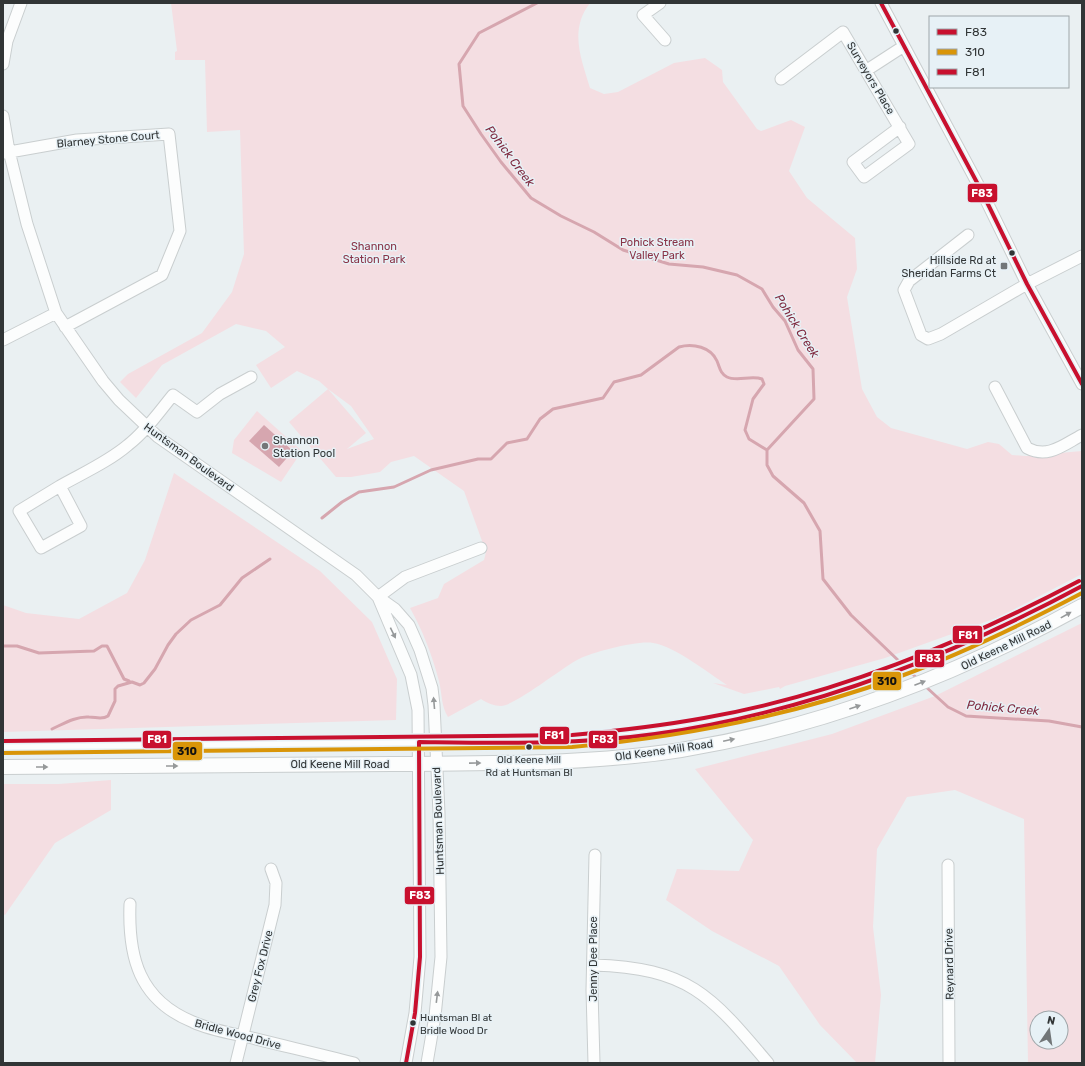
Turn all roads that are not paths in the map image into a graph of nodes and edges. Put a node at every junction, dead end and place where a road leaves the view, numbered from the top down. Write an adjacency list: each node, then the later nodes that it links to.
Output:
1 (21, 3): 6 (street)
2 (660, 3): 4 (street)
3 (881, 3): 5 (street)
4 (665, 40)
5 (904, 46): 7 (street); 14 (street)
6 (3, 64)
7 (867, 70): 8 (street, Surveyors Place); 10 (street, Surveyors Place)
8 (781, 79)
9 (3, 116): 11 (street, Huntsman Boulevard)
10 (900, 128): 10 (street, Surveyors Place)
11 (6, 152): 15 (street, Huntsman Boulevard); 16 (street, Blarney Stone Court)
12 (968, 235): 14 (street)
13 (1082, 256): 14 (street)
14 (1026, 284): 19 (street)
15 (56, 313): 16 (street, Huntsman Boulevard); 17 (street)
16 (66, 327): 21 (street, Huntsman Boulevard)
17 (3, 340)
18 (251, 377): 21 (street)
19 (1082, 384)
20 (995, 387): 22 (street)
21 (148, 427): 23 (street); 26 (street, Huntsman Boulevard)
22 (1082, 435)
23 (60, 486): 23 (street)
24 (481, 548): 26 (street)
25 (1082, 586): 29 (main road, Old Keene Mill Road)
26 (378, 597): 28 (street, Huntsman Boulevard, one-way to 28); 29 (street, Huntsman Boulevard, one-way to 26)
27 (1082, 606): 31 (main road, Old Keene Mill Road, one-way to 27)
28 (419, 742): 29 (main road, Old Keene Mill Road); 30 (main road, Old Keene Mill Road); 32 (street, Huntsman Boulevard)
29 (435, 742): 31 (street, Huntsman Boulevard)
30 (3, 747)
31 (436, 763): 32 (main road, Old Keene Mill Road); 43 (street, Huntsman Boulevard, one-way to 31)
32 (419, 764): 33 (main road, Old Keene Mill Road, one-way to 32); 42 (street, Huntsman Boulevard)
33 (3, 767)
34 (595, 855): 38 (street, Jenny Dee Place)
35 (948, 865): 46 (street, Reynard Drive)
36 (271, 869): 39 (street, Grey Fox Drive)
37 (130, 904): 39 (street, Bridle Wood Drive)
38 (593, 965): 44 (street, Jenny Dee Place); 45 (street)
39 (243, 1036): 40 (street, Grey Fox Drive); 41 (street, Bridle Wood Drive)
40 (236, 1063)
41 (354, 1063)
42 (406, 1063)
43 (427, 1063)
44 (594, 1063)
45 (768, 1063)
46 (949, 1063)

